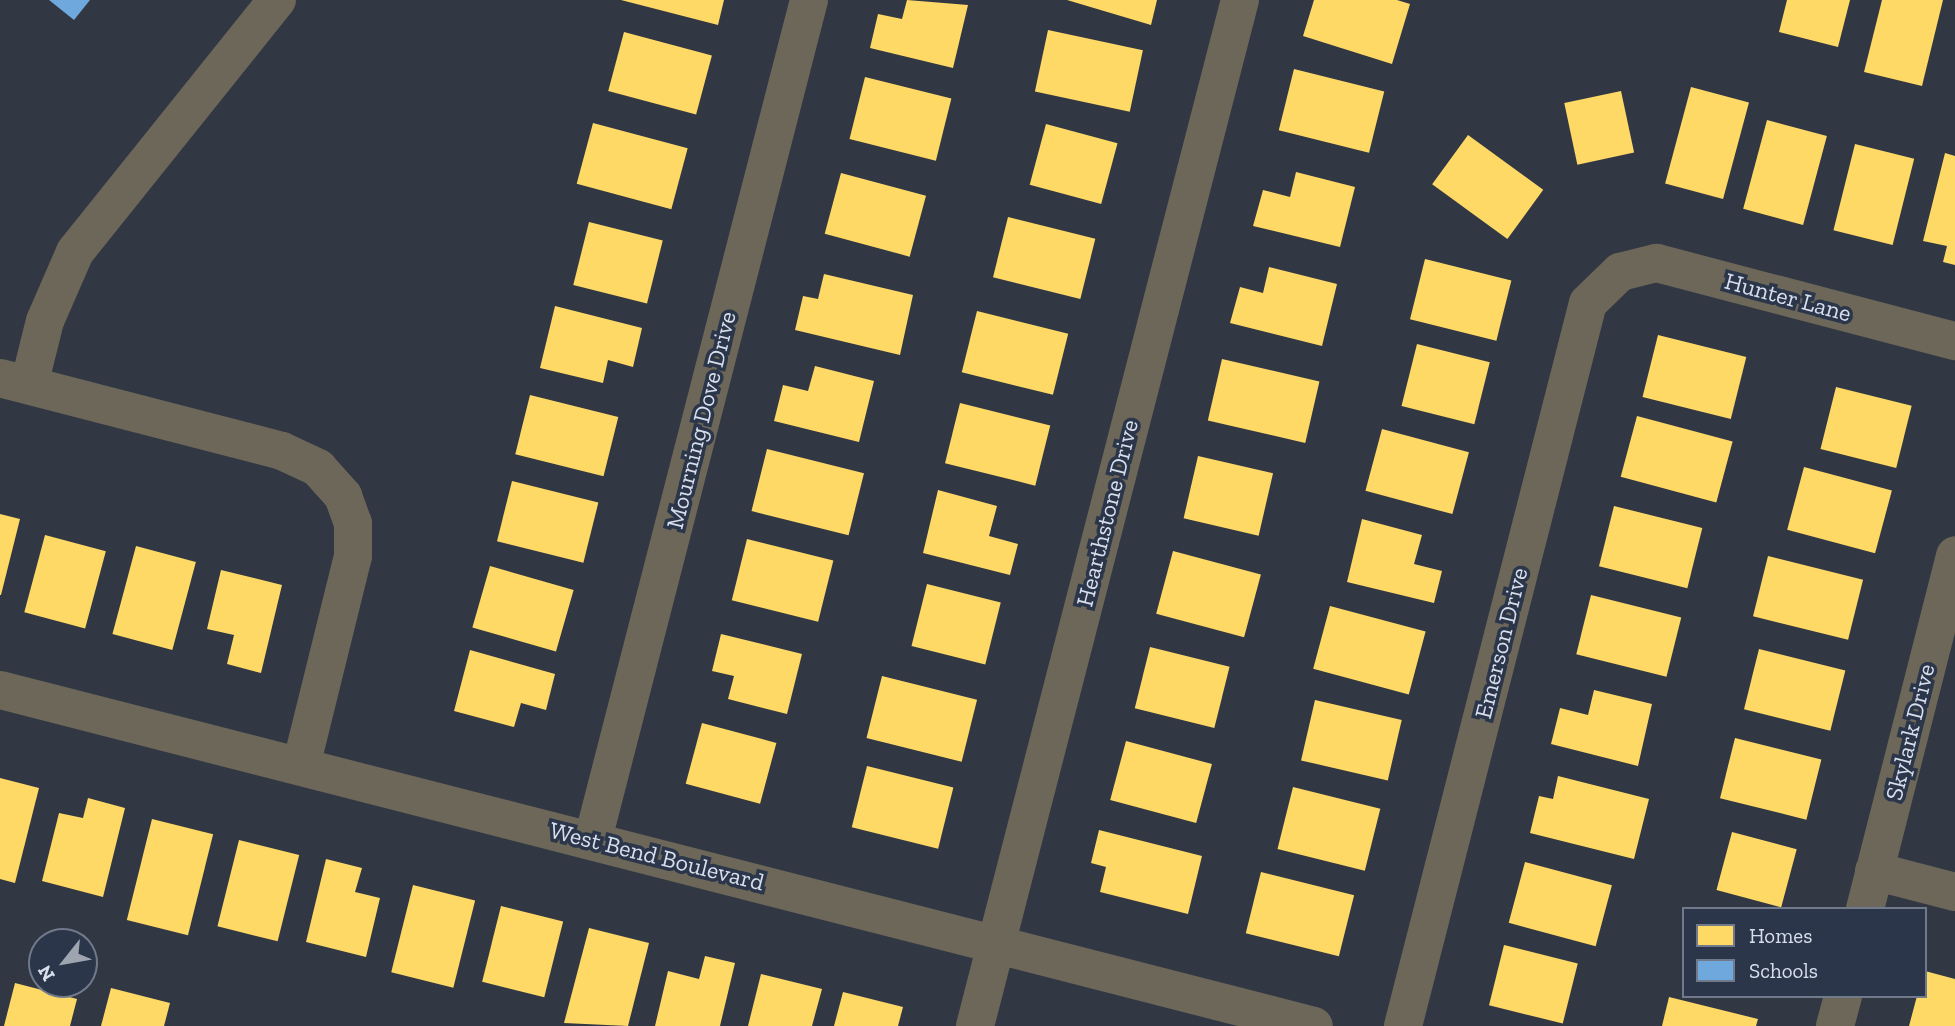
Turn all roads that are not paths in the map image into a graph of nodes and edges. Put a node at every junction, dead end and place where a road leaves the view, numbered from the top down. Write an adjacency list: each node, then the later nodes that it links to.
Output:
1 (277, 0): 6 (street)
2 (809, 0): 10 (street, Mourning Dove Drive)
3 (1240, 0): 14 (street, Hearthstone Drive)
4 (1620, 272): 5 (street, Hunter Lane); 18 (street, Emerson Drive)
5 (1955, 341)
6 (14, 381): 9 (street)
7 (1955, 555): 11 (street, Skylark Drive)
8 (0, 690): 9 (street, West Bend Boulevard)
9 (301, 766): 10 (street, West Bend Boulevard)
10 (593, 839): 14 (street, West Bend Boulevard)
11 (1874, 871): 12 (street); 13 (street, Skylark Drive)
12 (1955, 892)
13 (1865, 907)
14 (996, 944): 16 (street, Hearthstone Drive); 17 (street, West Bend Boulevard)
15 (1842, 998): 19 (street)
16 (975, 1026)
17 (1314, 1026)
18 (1404, 1026)
19 (1835, 1026)

